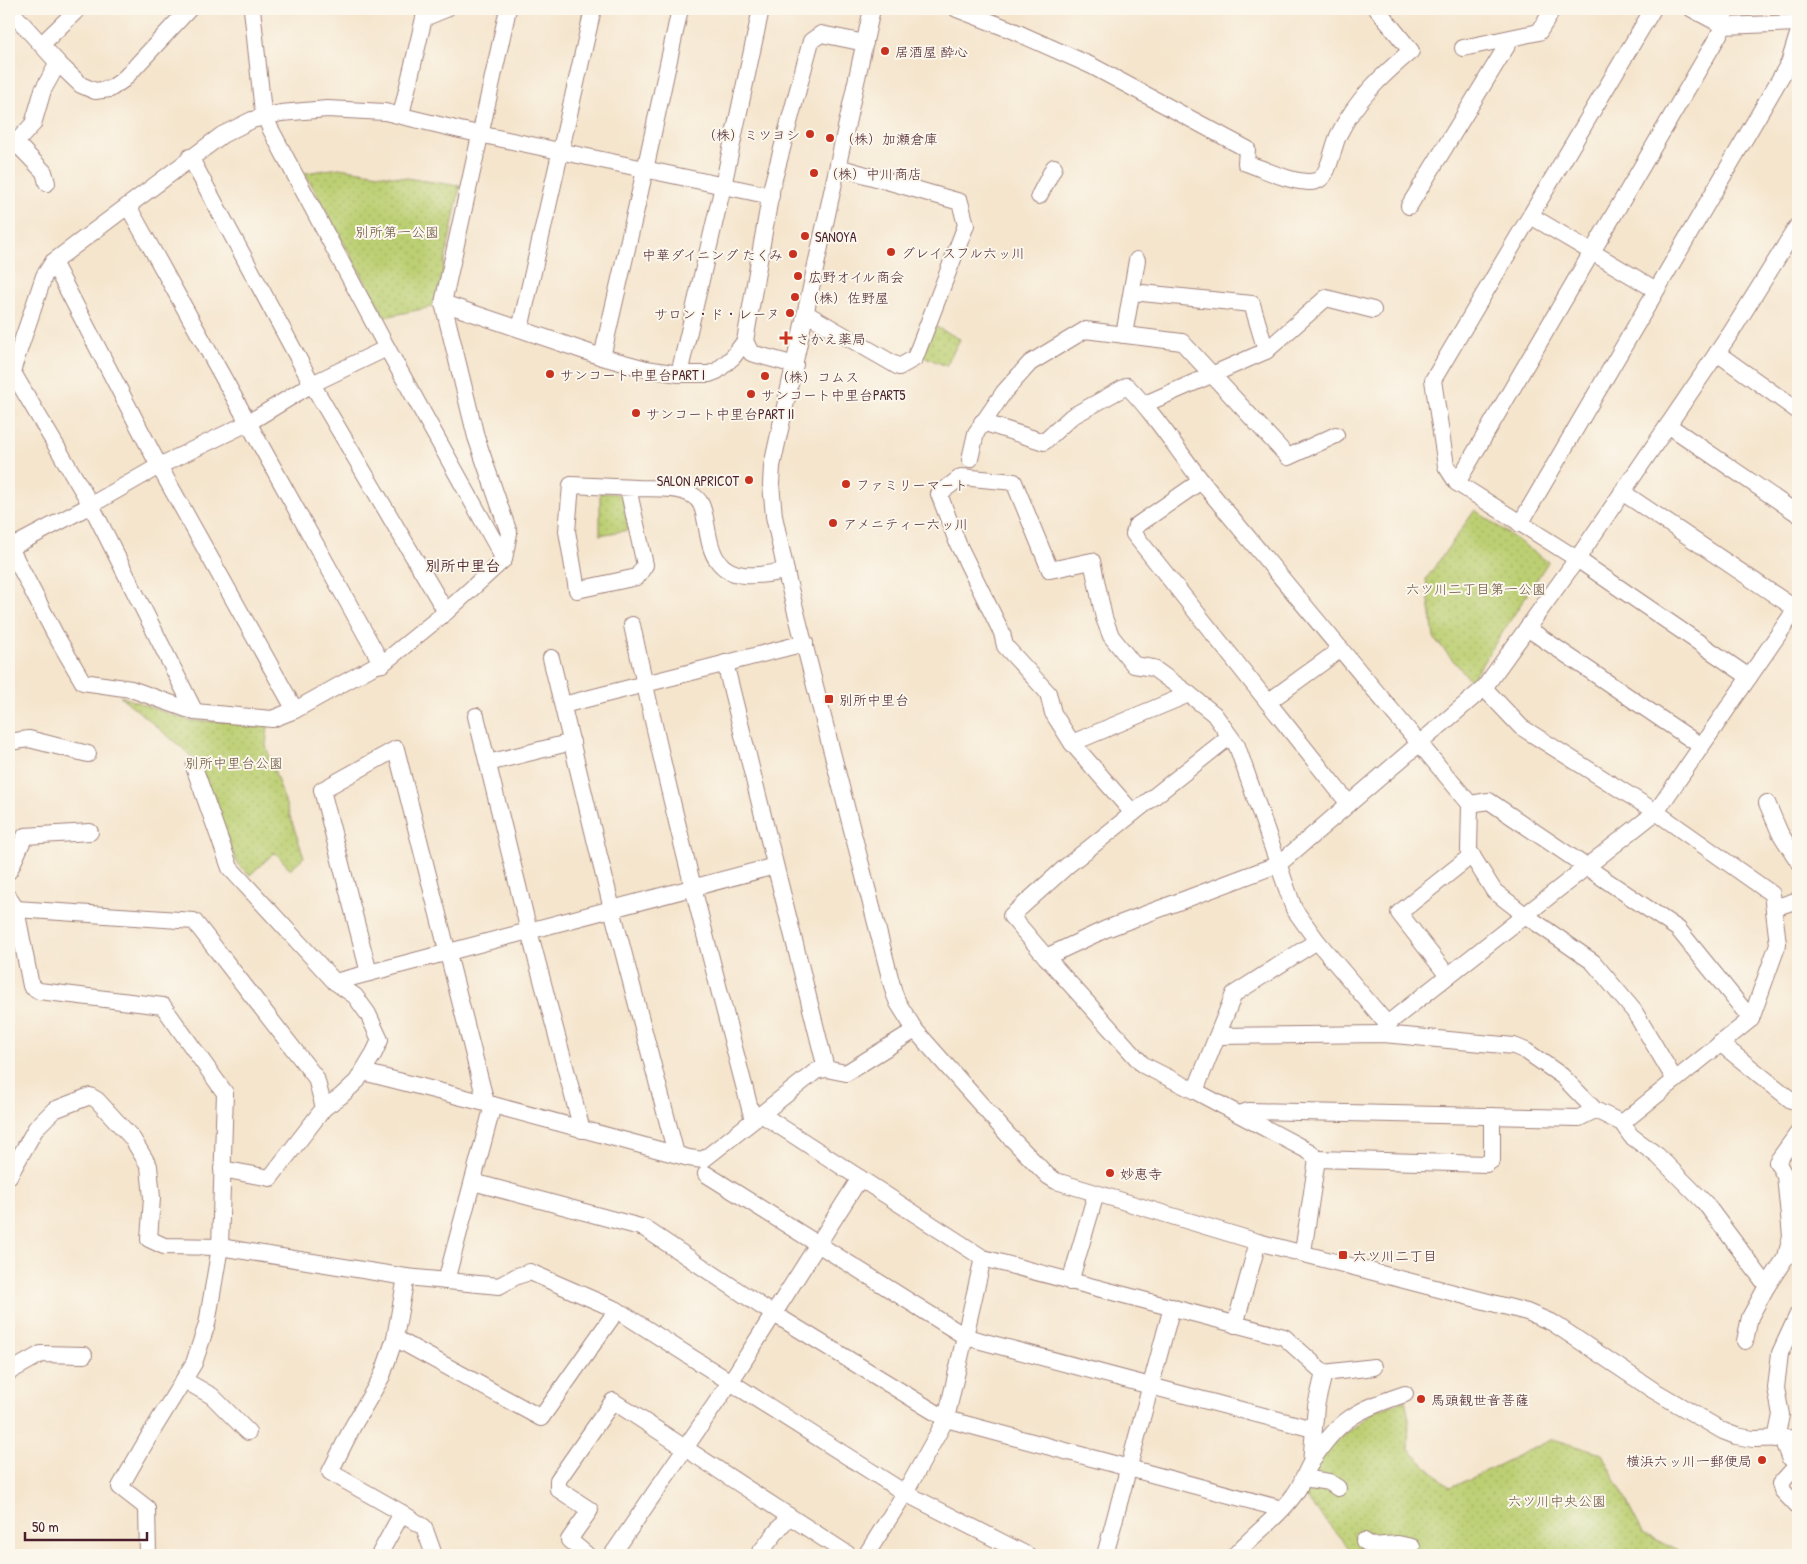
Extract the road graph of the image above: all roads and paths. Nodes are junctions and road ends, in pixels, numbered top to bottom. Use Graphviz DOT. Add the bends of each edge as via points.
graph roads {
  1 [pos="9,9"];
  2 [pos="78,9"];
  3 [pos="189,9"];
  4 [pos="252,9"];
  5 [pos="446,9"];
  6 [pos="508,9"];
  7 [pos="594,9"];
  8 [pos="680,9"];
  9 [pos="761,9"];
  10 [pos="872,9"];
  11 [pos="957,9"];
  12 [pos="1378,9"];
  13 [pos="1549,9"];
  14 [pos="1653,9"];
  15 [pos="1692,9"];
  16 [pos="1725,9"];
  17 [pos="1798,23"];
  18 [pos="1724,26"];
  19 [pos="1798,34"];
  20 [pos="1511,39"];
  21 [pos="865,43"];
  22 [pos="42,44"];
  23 [pos="1463,48"];
  24 [pos="58,63"];
  25 [pos="401,115"];
  26 [pos="265,117"];
  27 [pos="480,134"];
  28 [pos="12,147"];
  29 [pos="561,152"];
  30 [pos="190,157"];
  31 [pos="838,167"];
  32 [pos="1054,167"];
  33 [pos="646,170"];
  34 [pos="48,184"];
  35 [pos="723,186"];
  36 [pos="771,196"];
  37 [pos="1038,196"];
  38 [pos="128,206"];
  39 [pos="1409,206"];
  40 [pos="1532,216"];
  41 [pos="1798,225"];
  42 [pos="1591,251"];
  43 [pos="1137,260"];
  44 [pos="53,262"];
  45 [pos="1656,290"];
  46 [pos="1132,292"];
  47 [pos="443,303"];
  48 [pos="1373,310"];
  49 [pos="807,314"];
  50 [pos="520,329"];
  51 [pos="1124,335"];
  52 [pos="745,341"];
  53 [pos="387,348"];
  54 [pos="1266,351"];
  55 [pos="1717,353"];
  56 [pos="602,357"];
  57 [pos="795,364"];
  58 [pos="679,374"];
  59 [pos="1210,374"];
  60 [pos="10,376"];
  61 [pos="312,384"];
  62 [pos="1145,404"];
  63 [pos="1798,412"];
  64 [pos="982,422"];
  65 [pos="248,423"];
  66 [pos="1668,424"];
  67 [pos="1336,435"];
  68 [pos="970,459"];
  69 [pos="159,466"];
  70 [pos="1201,481"];
  71 [pos="1457,483"];
  72 [pos="628,488"];
  73 [pos="1622,492"];
  74 [pos="91,505"];
  75 [pos="1798,514"];
  76 [pos="1520,524"];
  77 [pos="9,547"];
  78 [pos="504,559"];
  79 [pos="1576,559"];
  80 [pos="786,571"];
  81 [pos="1797,607"];
  82 [pos="446,612"];
  83 [pos="632,625"];
  84 [pos="1527,628"];
  85 [pos="805,643"];
  86 [pos="1341,649"];
  87 [pos="551,658"];
  88 [pos="382,664"];
  89 [pos="725,664"];
  90 [pos="1749,677"];
  91 [pos="644,684"];
  92 [pos="1484,688"];
  93 [pos="1189,694"];
  94 [pos="1268,702"];
  95 [pos="563,704"];
  96 [pos="295,710"];
  97 [pos="195,712"];
  98 [pos="476,716"];
  99 [pos="1229,737"];
  100 [pos="9,742"];
  101 [pos="572,742"];
  102 [pos="1072,743"];
  103 [pos="1419,744"];
  104 [pos="1701,746"];
  105 [pos="88,754"];
  106 [pos="488,763"];
  107 [pos="194,767"];
  108 [pos="1767,803"];
  109 [pos="1349,804"];
  110 [pos="1470,804"];
  111 [pos="1656,812"];
  112 [pos="1133,813"];
  113 [pos="90,832"];
  114 [pos="1472,855"];
  115 [pos="1798,862"];
  116 [pos="1279,864"];
  117 [pos="775,866"];
  118 [pos="1585,868"];
  119 [pos="9,871"];
  120 [pos="693,888"];
  121 [pos="1798,900"];
  122 [pos="13,904"];
  123 [pos="1774,908"];
  124 [pos="612,909"];
  125 [pos="1525,915"];
  126 [pos="529,931"];
  127 [pos="1317,941"];
  128 [pos="448,952"];
  129 [pos="1046,958"];
  130 [pos="369,973"];
  131 [pos="1448,976"];
  132 [pos="335,982"];
  133 [pos="1751,1018"];
  134 [pos="1385,1029"];
  135 [pos="915,1030"];
  136 [pos="1218,1036"];
  137 [pos="1720,1044"];
  138 [pos="826,1069"];
  139 [pos="363,1072"];
  140 [pos="1675,1080"];
  141 [pos="1196,1091"];
  142 [pos="1798,1102"];
  143 [pos="490,1104"];
  144 [pos="324,1108"];
  145 [pos="1595,1110"];
  146 [pos="1240,1114"];
  147 [pos="1492,1116"];
  148 [pos="757,1117"];
  149 [pos="1622,1123"];
  150 [pos="582,1130"];
  151 [pos="1798,1133"];
  152 [pos="15,1152"];
  153 [pos="1317,1159"];
  154 [pos="691,1164"];
  155 [pos="222,1169"];
  156 [pos="9,1176"];
  157 [pos="860,1178"];
  158 [pos="474,1182"];
  159 [pos="1096,1194"];
  160 [pos="1258,1242"];
  161 [pos="817,1245"];
  162 [pos="220,1247"];
  163 [pos="1303,1252"];
  164 [pos="983,1258"];
  165 [pos="406,1277"];
  166 [pos="446,1281"];
  167 [pos="1070,1282"];
  168 [pos="1767,1286"];
  169 [pos="1172,1307"];
  170 [pos="616,1310"];
  171 [pos="773,1314"];
  172 [pos="1798,1314"];
  173 [pos="1235,1325"];
  174 [pos="966,1337"];
  175 [pos="395,1338"];
  176 [pos="1745,1341"];
  177 [pos="84,1355"];
  178 [pos="1374,1367"];
  179 [pos="9,1372"];
  180 [pos="1324,1373"];
  181 [pos="184,1380"];
  182 [pos="731,1382"];
  183 [pos="1151,1387"];
  184 [pos="1405,1394"];
  185 [pos="946,1419"];
  186 [pos="1314,1429"];
  187 [pos="248,1432"];
  188 [pos="1798,1438"];
  189 [pos="1779,1439"];
  190 [pos="685,1449"];
  191 [pos="1310,1463"];
  192 [pos="1798,1464"];
  193 [pos="1129,1468"];
  194 [pos="1303,1478"];
  195 [pos="1338,1488"];
  196 [pos="905,1493"];
  197 [pos="1798,1507"];
  198 [pos="1282,1509"];
  199 [pos="402,1513"];
  200 [pos="789,1516"];
  201 [pos="1364,1542"];
  202 [pos="1412,1547"];
  203 [pos="148,1555"];
  204 [pos="379,1555"];
  205 [pos="434,1555"];
  206 [pos="587,1555"];
  207 [pos="612,1555"];
  208 [pos="758,1555"];
  209 [pos="850,1555"];
  210 [pos="866,1555"];
  211 [pos="1027,1555"];
  212 [pos="1106,1555"];
  213 [pos="1235,1555"];
  1 -- 22 [label="street"];
  2 -- 22 [label="street"];
  3 -- 24 [label="street" via="123,80 110,89 94,91 81,85"];
  4 -- 26 [label="street"];
  5 -- 25 [label="street" via="424,18"];
  6 -- 27 [label="street"];
  7 -- 29 [label="street"];
  8 -- 33 [label="street"];
  9 -- 35 [label="street"];
  10 -- 21 [label="street"];
  11 -- 12 [label="street" via="1009,28 1092,66 1247,150 1246,162 1304,183 1318,181 1326,172 1338,136 1352,110 1365,93 1411,51"];
  13 -- 20 [label="street" via="1549,16 1539,32"];
  14 -- 40 [label="street"];
  15 -- 18 [label="street"];
  16 -- 18 [label="street"];
  17 -- 18 [label="street"];
  18 -- 42 [label="street"];
  19 -- 45 [label="street" via="1790,63"];
  20 -- 23 [label="street"];
  20 -- 39 [label="street"];
  21 -- 31 [label="street"];
  21 -- 36 [label="street" via="821,34 811,41"];
  22 -- 24 [label="street"];
  24 -- 28 [label="street" via="44,90 33,124"];
  25 -- 26 [label="street" via="327,109"];
  25 -- 27 [label="street"];
  26 -- 30 [label="street" via="222,135"];
  26 -- 53 [label="street"];
  27 -- 29 [label="street"];
  27 -- 47 [label="street"];
  28 -- 34 [label="street" via="44,172"];
  29 -- 33 [label="street"];
  29 -- 50 [label="street"];
  30 -- 38 [label="street"];
  30 -- 61 [label="street"];
  31 -- 49 [label="street"];
  31 -- 49 [label="street" via="960,202 966,225 915,358 899,367"];
  32 -- 37 [label="street"];
  33 -- 35 [label="street"];
  33 -- 56 [label="street"];
  35 -- 36 [label="street"];
  35 -- 58 [label="street"];
  36 -- 52 [label="street"];
  38 -- 44 [label="street"];
  38 -- 65 [label="street"];
  40 -- 42 [label="street"];
  40 -- 71 [label="street" via="1433,380 1446,466"];
  41 -- 55 [label="street"];
  42 -- 45 [label="street"];
  42 -- 71 [label="street"];
  43 -- 46 [label="street"];
  44 -- 60 [label="street" via="44,276"];
  44 -- 69 [label="street"];
  45 -- 76 [label="street"];
  46 -- 51 [label="street"];
  46 -- 54 [label="street" via="1252,304"];
  47 -- 50 [label="street"];
  47 -- 78 [label="street" via="476,437 509,533"];
  48 -- 54 [label="street" via="1326,298"];
  49 -- 57 [label="street"];
  50 -- 56 [label="street"];
  51 -- 59 [label="street" via="1182,342"];
  51 -- 64 [label="street" via="1085,330 1030,363"];
  52 -- 57 [label="street" via="751,354"];
  52 -- 58 [label="street" via="717,371"];
  53 -- 61 [label="street"];
  53 -- 78 [label="street"];
  54 -- 59 [label="street"];
  55 -- 63 [label="street"];
  55 -- 66 [label="street"];
  56 -- 58 [label="street"];
  57 -- 80 [label="street" via="776,443 771,484"];
  59 -- 62 [label="street"];
  59 -- 67 [label="street" via="1288,457"];
  60 -- 74 [label="street"];
  61 -- 65 [label="street"];
  61 -- 82 [label="street"];
  62 -- 64 [label="street" via="1127,386 1071,417 1044,442"];
  62 -- 70 [label="street"];
  64 -- 68 [label="street"];
  65 -- 69 [label="street"];
  65 -- 88 [label="street"];
  66 -- 73 [label="street"];
  66 -- 75 [label="street"];
  69 -- 74 [label="street"];
  69 -- 96 [label="street"];
  70 -- 86 [label="street"];
  70 -- 94 [label="street" via="1136,526 1134,534"];
  71 -- 76 [label="street"];
  72 -- 72 [label="street" via="571,484 568,531 577,590 637,577 645,565"];
  72 -- 80 [label="street" via="682,491 694,496 702,505 712,550 726,570 753,576"];
  73 -- 79 [label="street"];
  73 -- 81 [label="street"];
  74 -- 77 [label="street"];
  74 -- 97 [label="street"];
  76 -- 79 [label="street"];
  77 -- 97 [label="street" via="83,682 131,689"];
  78 -- 82 [label="street"];
  79 -- 84 [label="street"];
  79 -- 90 [label="street"];
  80 -- 85 [label="street"];
  81 -- 90 [label="street"];
  82 -- 88 [label="street"];
  83 -- 91 [label="street"];
  84 -- 92 [label="street"];
  84 -- 104 [label="street"];
  85 -- 89 [label="street"];
  85 -- 135 [label="street" via="894,993"];
  86 -- 94 [label="street"];
  86 -- 103 [label="street"];
  87 -- 95 [label="street"];
  88 -- 96 [label="street"];
  89 -- 91 [label="street"];
  89 -- 117 [label="street"];
  90 -- 104 [label="street"];
  91 -- 95 [label="street"];
  91 -- 120 [label="street"];
  92 -- 103 [label="street"];
  92 -- 111 [label="street" via="1521,727"];
  93 -- 99 [label="street" via="1214,714"];
  93 -- 102 [label="street"];
  93 -- 102 [label="street" via="1153,668 1134,665 1111,636 1092,561 1050,570 1014,482 961,477 939,494 958,544 1002,633 1005,646 1048,693 1053,713"];
  94 -- 109 [label="street"];
  95 -- 101 [label="street"];
  96 -- 97 [label="street" via="272,719"];
  98 -- 106 [label="street"];
  99 -- 112 [label="street"];
  99 -- 116 [label="street" via="1237,746"];
  100 -- 105 [label="street" via="29,740"];
  101 -- 106 [label="street"];
  101 -- 124 [label="street"];
  102 -- 112 [label="street"];
  103 -- 109 [label="street"];
  103 -- 110 [label="street"];
  104 -- 111 [label="street"];
  106 -- 126 [label="street"];
  107 -- 132 [label="street" via="230,868"];
  108 -- 115 [label="street"];
  109 -- 116 [label="street"];
  110 -- 114 [label="street" via="1469,851"];
  110 -- 118 [label="street" via="1489,801"];
  111 -- 118 [label="street"];
  111 -- 123 [label="street" via="1772,894"];
  112 -- 129 [label="street" via="1011,916"];
  113 -- 119 [label="street" via="25,836"];
  114 -- 125 [label="street" via="1494,891"];
  114 -- 131 [label="street" via="1399,913"];
  116 -- 127 [label="street" via="1294,909"];
  116 -- 129 [label="street" via="1106,929"];
  117 -- 120 [label="street"];
  117 -- 138 [label="street"];
  118 -- 125 [label="street"];
  118 -- 133 [label="street" via="1678,929"];
  120 -- 124 [label="street"];
  120 -- 148 [label="street"];
  121 -- 123 [label="street"];
  122 -- 144 [label="street" via="194,922 316,1078"];
  122 -- 155 [label="street" via="31,986 39,992 169,1001 225,1093"];
  123 -- 133 [label="street" via="1778,944"];
  124 -- 126 [label="street"];
  124 -- 154 [label="street"];
  125 -- 131 [label="street"];
  125 -- 140 [label="street" via="1593,962 1634,1011"];
  126 -- 128 [label="street"];
  126 -- 150 [label="street"];
  127 -- 134 [label="street"];
  127 -- 136 [label="street" via="1234,994"];
  128 -- 130 [label="street"];
  128 -- 130 [label="street" via="396,749 322,790"];
  128 -- 143 [label="street"];
  129 -- 141 [label="street" via="1143,1065"];
  130 -- 132 [label="street"];
  131 -- 134 [label="street"];
  132 -- 139 [label="street" via="355,996 380,1040"];
  133 -- 137 [label="street"];
  134 -- 136 [label="street"];
  134 -- 145 [label="street" via="1514,1046 1562,1076"];
  135 -- 138 [label="street" via="846,1072"];
  135 -- 159 [label="street" via="1048,1176"];
  136 -- 141 [label="street"];
  137 -- 140 [label="street"];
  137 -- 142 [label="street"];
  138 -- 148 [label="street" via="816,1071"];
  139 -- 143 [label="street"];
  139 -- 144 [label="street" via="352,1086"];
  140 -- 149 [label="street"];
  141 -- 146 [label="street"];
  143 -- 150 [label="street"];
  143 -- 158 [label="street"];
  144 -- 155 [label="street" via="270,1178"];
  145 -- 147 [label="street" via="1579,1118"];
  145 -- 149 [label="street"];
  146 -- 147 [label="street" via="1248,1110"];
  146 -- 153 [label="street" via="1310,1152"];
  147 -- 153 [label="street" via="1492,1160 1486,1164"];
  148 -- 154 [label="street" via="703,1160"];
  148 -- 157 [label="street"];
  149 -- 168 [label="street" via="1632,1136 1658,1156 1706,1203"];
  150 -- 154 [label="street"];
  151 -- 168 [label="street" via="1777,1162 1785,1176 1791,1236 1786,1257"];
  152 -- 156 [label="street"];
  152 -- 162 [label="street" via="54,1110 90,1096 132,1138 149,1166 152,1198 149,1239 164,1246"];
  153 -- 163 [label="street"];
  154 -- 161 [label="street"];
  155 -- 162 [label="street"];
  157 -- 161 [label="street"];
  157 -- 164 [label="street"];
  158 -- 166 [label="street"];
  158 -- 171 [label="street" via="644,1228"];
  159 -- 160 [label="street"];
  159 -- 167 [label="street"];
  160 -- 163 [label="street"];
  160 -- 173 [label="street"];
  161 -- 171 [label="street"];
  161 -- 174 [label="street"];
  162 -- 165 [label="street"];
  162 -- 181 [label="street" via="203,1340"];
  163 -- 189 [label="street" via="1527,1312 1553,1323 1653,1390 1723,1430 1752,1439"];
  164 -- 167 [label="street"];
  164 -- 174 [label="street"];
  165 -- 166 [label="street"];
  165 -- 175 [label="street"];
  166 -- 170 [label="street" via="499,1286 530,1272"];
  167 -- 169 [label="street"];
  168 -- 176 [label="street" via="1750,1317"];
  169 -- 173 [label="street"];
  169 -- 183 [label="street"];
  170 -- 175 [label="street" via="541,1418"];
  170 -- 182 [label="street"];
  171 -- 182 [label="street"];
  171 -- 185 [label="street"];
  172 -- 189 [label="street" via="1780,1353 1776,1388 1781,1415"];
  173 -- 180 [label="street" via="1284,1338"];
  174 -- 183 [label="street"];
  174 -- 185 [label="street"];
  175 -- 199 [label="street" via="382,1376 330,1472"];
  177 -- 179 [label="street" via="41,1354"];
  178 -- 180 [label="street"];
  180 -- 186 [label="street"];
  181 -- 187 [label="street" via="212,1396"];
  181 -- 203 [label="street" via="120,1487 147,1508"];
  182 -- 190 [label="street"];
  182 -- 196 [label="street"];
  183 -- 186 [label="street"];
  183 -- 193 [label="street"];
  184 -- 191 [label="street" via="1377,1403 1341,1423"];
  185 -- 193 [label="street"];
  185 -- 196 [label="street"];
  186 -- 191 [label="street"];
  188 -- 189 [label="street"];
  189 -- 192 [label="street" via="1789,1457"];
  190 -- 200 [label="street"];
  190 -- 206 [label="street" via="613,1401 558,1480 558,1489 590,1510 569,1540"];
  190 -- 207 [label="street"];
  191 -- 194 [label="street"];
  192 -- 197 [label="street" via="1780,1484"];
  193 -- 198 [label="street"];
  193 -- 212 [label="street"];
  194 -- 195 [label="street" via="1329,1482"];
  194 -- 198 [label="street" via="1295,1495"];
  196 -- 210 [label="street"];
  196 -- 211 [label="street"];
  198 -- 213 [label="street"];
  199 -- 204 [label="street"];
  199 -- 205 [label="street" via="424,1527"];
  200 -- 208 [label="street"];
  200 -- 209 [label="street"];
  201 -- 202 [label="street" via="1372,1546 1398,1544"];
}
